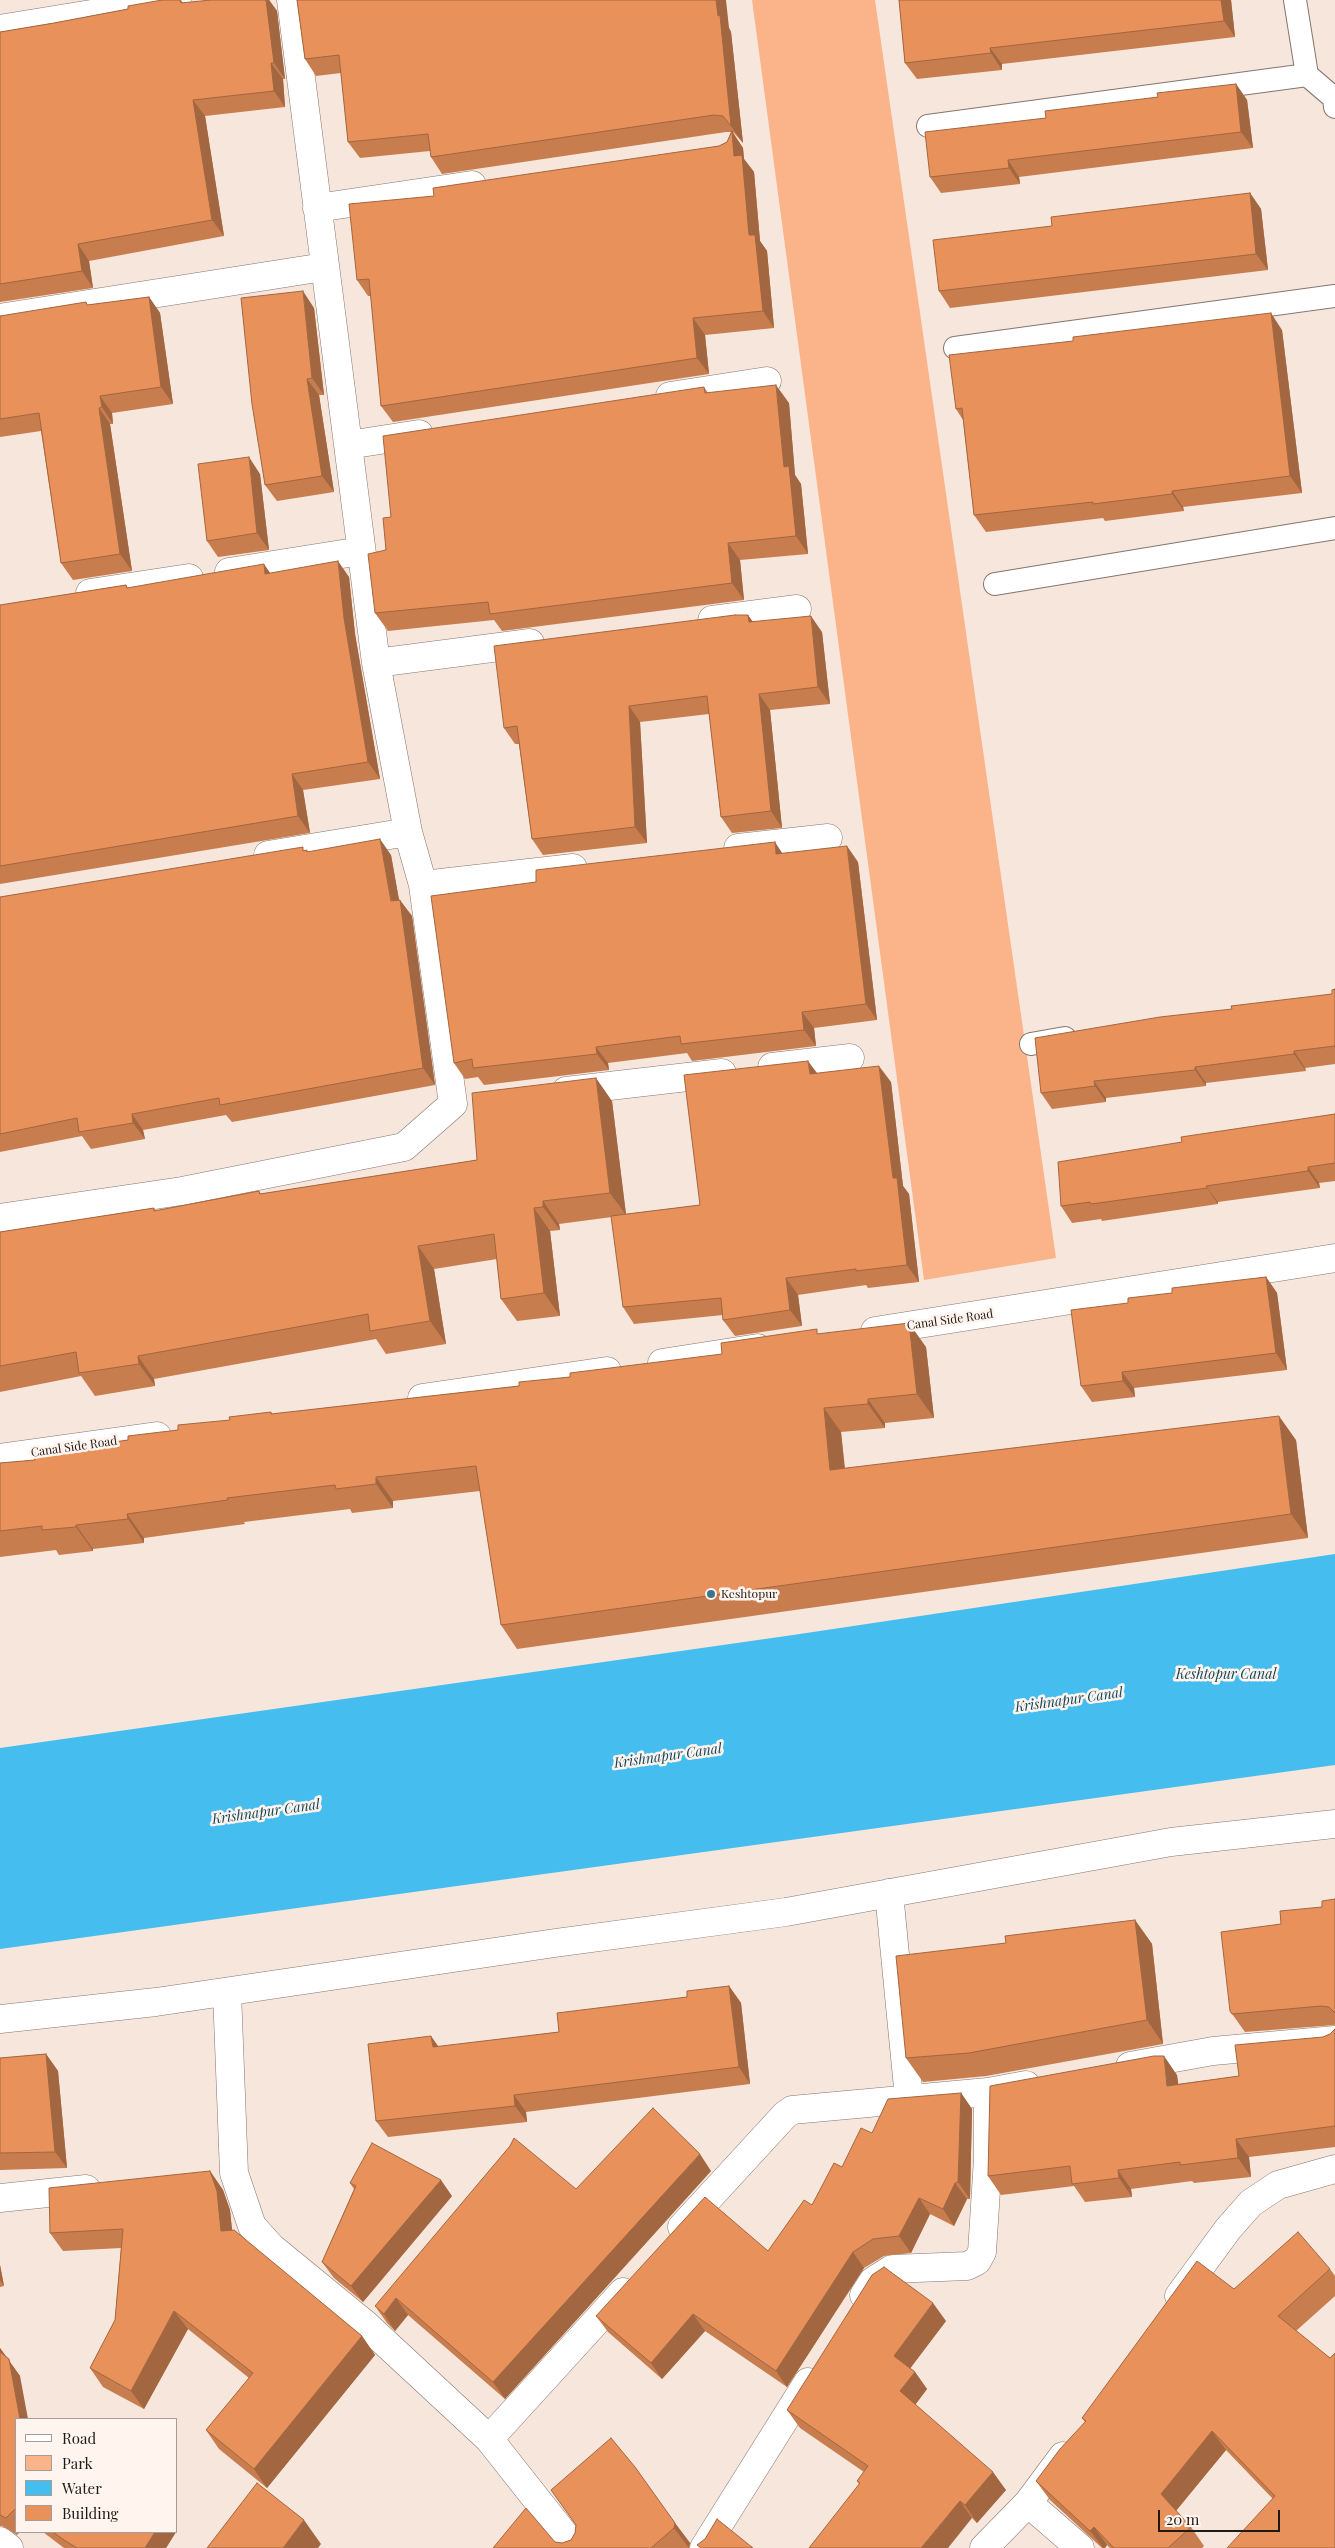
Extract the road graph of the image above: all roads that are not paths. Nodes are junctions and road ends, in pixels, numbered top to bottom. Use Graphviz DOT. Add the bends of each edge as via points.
graph roads {
  1 [pos="177,0"];
  2 [pos="291,0"];
  3 [pos="1295,0"];
  4 [pos="0,29"];
  5 [pos="1307,75"];
  6 [pos="1335,101"];
  7 [pos="928,126"];
  8 [pos="493,182"];
  9 [pos="317,208"];
  10 [pos="324,267"];
  11 [pos="1335,296"];
  12 [pos="0,318"];
  13 [pos="955,348"];
  14 [pos="767,381"];
  15 [pos="650,399"];
  16 [pos="445,430"];
  17 [pos="348,445"];
  18 [pos="1335,528"];
  19 [pos="361,551"];
  20 [pos="995,584"];
  21 [pos="68,596"];
  22 [pos="797,609"];
  23 [pos="690,623"];
  24 [pos="552,640"];
  25 [pos="376,663"];
  26 [pos="408,832"];
  27 [pos="828,838"];
  28 [pos="709,852"];
  29 [pos="243,860"];
  30 [pos="601,864"];
  31 [pos="423,885"];
  32 [pos="1090,1034"];
  33 [pos="1031,1044"];
  34 [pos="850,1058"];
  35 [pos="542,1094"];
  36 [pos="482,1100"];
  37 [pos="453,1104"];
  38 [pos="0,1218"];
  39 [pos="1335,1258"];
  40 [pos="849,1335"];
  41 [pos="780,1345"];
  42 [pos="400,1402"];
  43 [pos="185,1432"];
  44 [pos="0,1458"];
  45 [pos="1335,1824"];
  46 [pos="889,1893"];
  47 [pos="227,1992"];
  48 [pos="0,2019"];
  49 [pos="1335,2040"];
  50 [pos="1106,2071"];
  51 [pos="1047,2081"];
  52 [pos="988,2092"];
  53 [pos="909,2098"];
  54 [pos="1335,2169"];
  55 [pos="234,2172"];
  56 [pos="205,2176"];
  57 [pos="107,2186"];
  58 [pos="0,2198"];
  59 [pos="664,2248"];
  60 [pos="637,2277"];
  61 [pos="383,2302"];
  62 [pos="852,2312"];
  63 [pos="1163,2318"];
  64 [pos="364,2324"];
  65 [pos="822,2360"];
  66 [pos="489,2439"];
  67 [pos="1075,2439"];
  68 [pos="1028,2503"];
  69 [pos="0,2541"];
  70 [pos="9,2548"];
  71 [pos="576,2548"];
  72 [pos="704,2548"];
  73 [pos="984,2548"];
  74 [pos="1080,2548"];
  1 -- 4 [label="street"];
  2 -- 9 [label="street"];
  3 -- 5 [label="lane"];
  5 -- 6 [label="lane"];
  5 -- 7 [label="lane"];
  8 -- 9 [label="street"];
  9 -- 10 [label="street"];
  10 -- 12 [label="street"];
  10 -- 17 [label="street"];
  11 -- 13 [label="lane"];
  14 -- 15 [label="street"];
  16 -- 17 [label="street"];
  17 -- 19 [label="street"];
  18 -- 20 [label="lane"];
  19 -- 21 [label="street"];
  19 -- 25 [label="street"];
  22 -- 23 [label="street"];
  24 -- 25 [label="street"];
  25 -- 26 [label="street"];
  26 -- 29 [label="street"];
  26 -- 31 [label="street"];
  27 -- 28 [label="street"];
  30 -- 31 [label="street"];
  31 -- 37 [label="street"];
  32 -- 33 [label="lane"];
  34 -- 35 [label="street"];
  36 -- 37 [label="street"];
  37 -- 38 [label="street" via="404,1147 182,1191"];
  39 -- 40 [label="street, Canal Side Road"];
  41 -- 42 [label="street"];
  43 -- 44 [label="street, Canal Side Road"];
  45 -- 46 [label="street" via="1171,1842"];
  46 -- 47 [label="street" via="786,1912 554,1942"];
  46 -- 53 [label="street"];
  47 -- 48 [label="street"];
  47 -- 55 [label="street"];
  49 -- 50 [label="street" via="1213,2051"];
  51 -- 52 [label="street"];
  52 -- 53 [label="street"];
  52 -- 62 [label="street" via="988,2159 982,2252 977,2261 967,2266 892,2269 872,2280"];
  53 -- 59 [label="street" via="792,2110"];
  54 -- 63 [label="street" via="1278,2185 1251,2203"];
  55 -- 56 [label="street"];
  55 -- 64 [label="street" via="252,2226 271,2247"];
  57 -- 58 [label="street"];
  60 -- 66 [label="street"];
  61 -- 64 [label="street"];
  64 -- 66 [label="street"];
  65 -- 72 [label="street"];
  66 -- 71 [label="street"];
  67 -- 68 [label="street"];
  68 -- 73 [label="street"];
  68 -- 74 [label="street"];
  69 -- 70 [label="street"];
}
